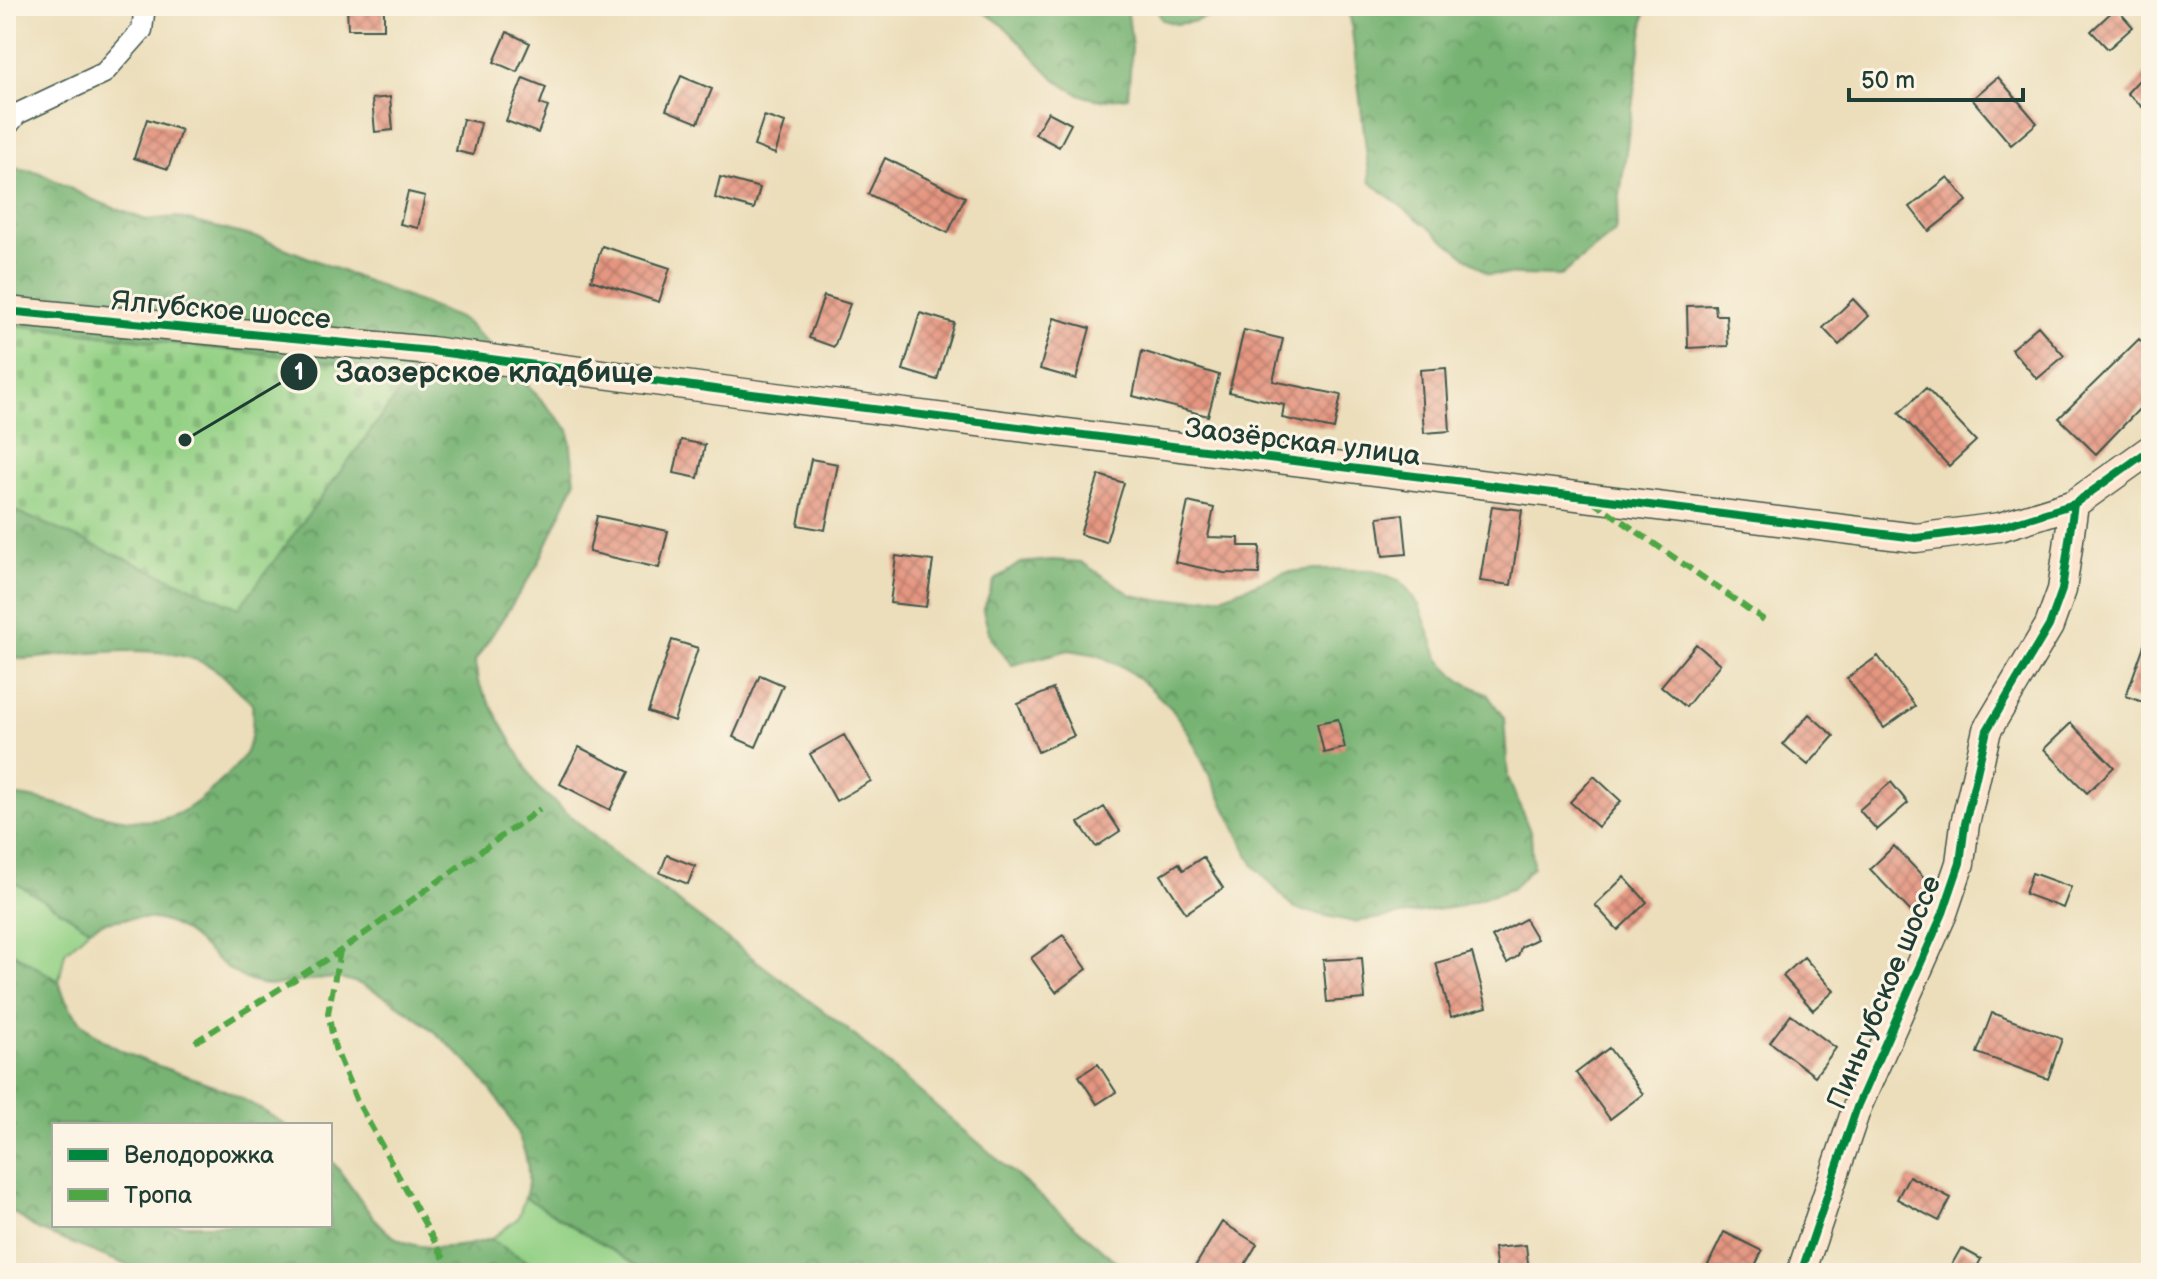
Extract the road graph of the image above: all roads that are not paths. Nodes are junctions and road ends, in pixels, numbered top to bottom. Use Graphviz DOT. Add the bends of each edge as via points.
graph roads {
  1 [pos="145,6"];
  2 [pos="6,128"];
  3 [pos="6,311"];
  4 [pos="431,351"];
  5 [pos="2151,449"];
  6 [pos="2074,504"];
  7 [pos="1801,1273"];
  1 -- 2 [label="street" via="142,30 104,73 17,114"];
  3 -- 4 [label="street, Ялгубское шоссе"];
  4 -- 6 [label="street, Заозёрская улица" via="1916,538 2000,527"];
  5 -- 6 [label="street, Заозёрская улица"];
  6 -- 7 [label="street, Пиньгубское шоссе" via="2062,590 2049,626 1987,730 1948,900 1857,1107"];
}
